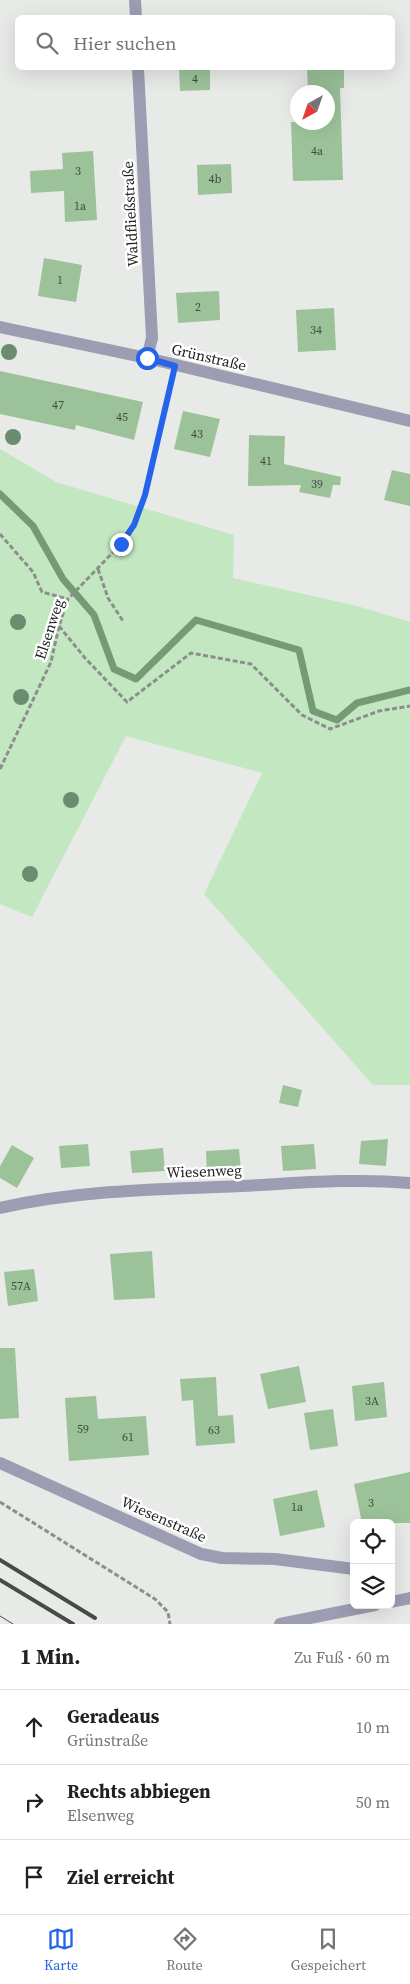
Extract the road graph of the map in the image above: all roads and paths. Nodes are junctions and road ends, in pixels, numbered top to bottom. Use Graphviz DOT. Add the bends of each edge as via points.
graph roads {
  1 [pos="135,0"];
  2 [pos="136,15"];
  3 [pos="138,70"];
  4 [pos="0,327"];
  5 [pos="147,358"];
  6 [pos="175,366"];
  7 [pos="410,421"];
  8 [pos="0,534"];
  9 [pos="98,568"];
  10 [pos="68,599"];
  11 [pos="123,621"];
  12 [pos="59,626"];
  13 [pos="410,706"];
  14 [pos="0,769"];
  15 [pos="410,1183"];
  16 [pos="0,1208"];
  17 [pos="0,1463"];
  18 [pos="0,1502"];
  19 [pos="350,1568"];
  20 [pos="410,1598"];
  21 [pos="395,1601"];
  22 [pos="355,1609"];
  23 [pos="170,1624"];
  24 [pos="280,1624"];
  1 -- 2 [label="street"];
  3 -- 5 [label="street, Waldfließstraße" via="152,338"];
  4 -- 5 [label="street, Grünstraße"];
  5 -- 6 [label="street, Grünstraße"];
  6 -- 7 [label="street, Grünstraße"];
  6 -- 9 [label="path, Elsenweg" via="140,510 121,544"];
  8 -- 10 [label="path" via="33,572 42,592"];
  9 -- 10 [label="path, Elsenweg"];
  9 -- 11 [label="path" via="108,598"];
  10 -- 12 [label="path, Elsenweg"];
  12 -- 13 [label="path" via="127,702 191,653 251,664 302,716 330,730 379,711"];
  12 -- 14 [label="path, Elsenweg" via="52,662"];
  15 -- 16 [label="street, Wiesenweg" via="346,1181 95,1192"];
  17 -- 19 [label="street, Wiesenstraße" via="201,1554 222,1558 275,1558"];
  18 -- 23 [label="path" via="155,1599 168,1612"];
  20 -- 21 [label="street"];
  22 -- 24 [label="street"];
}
